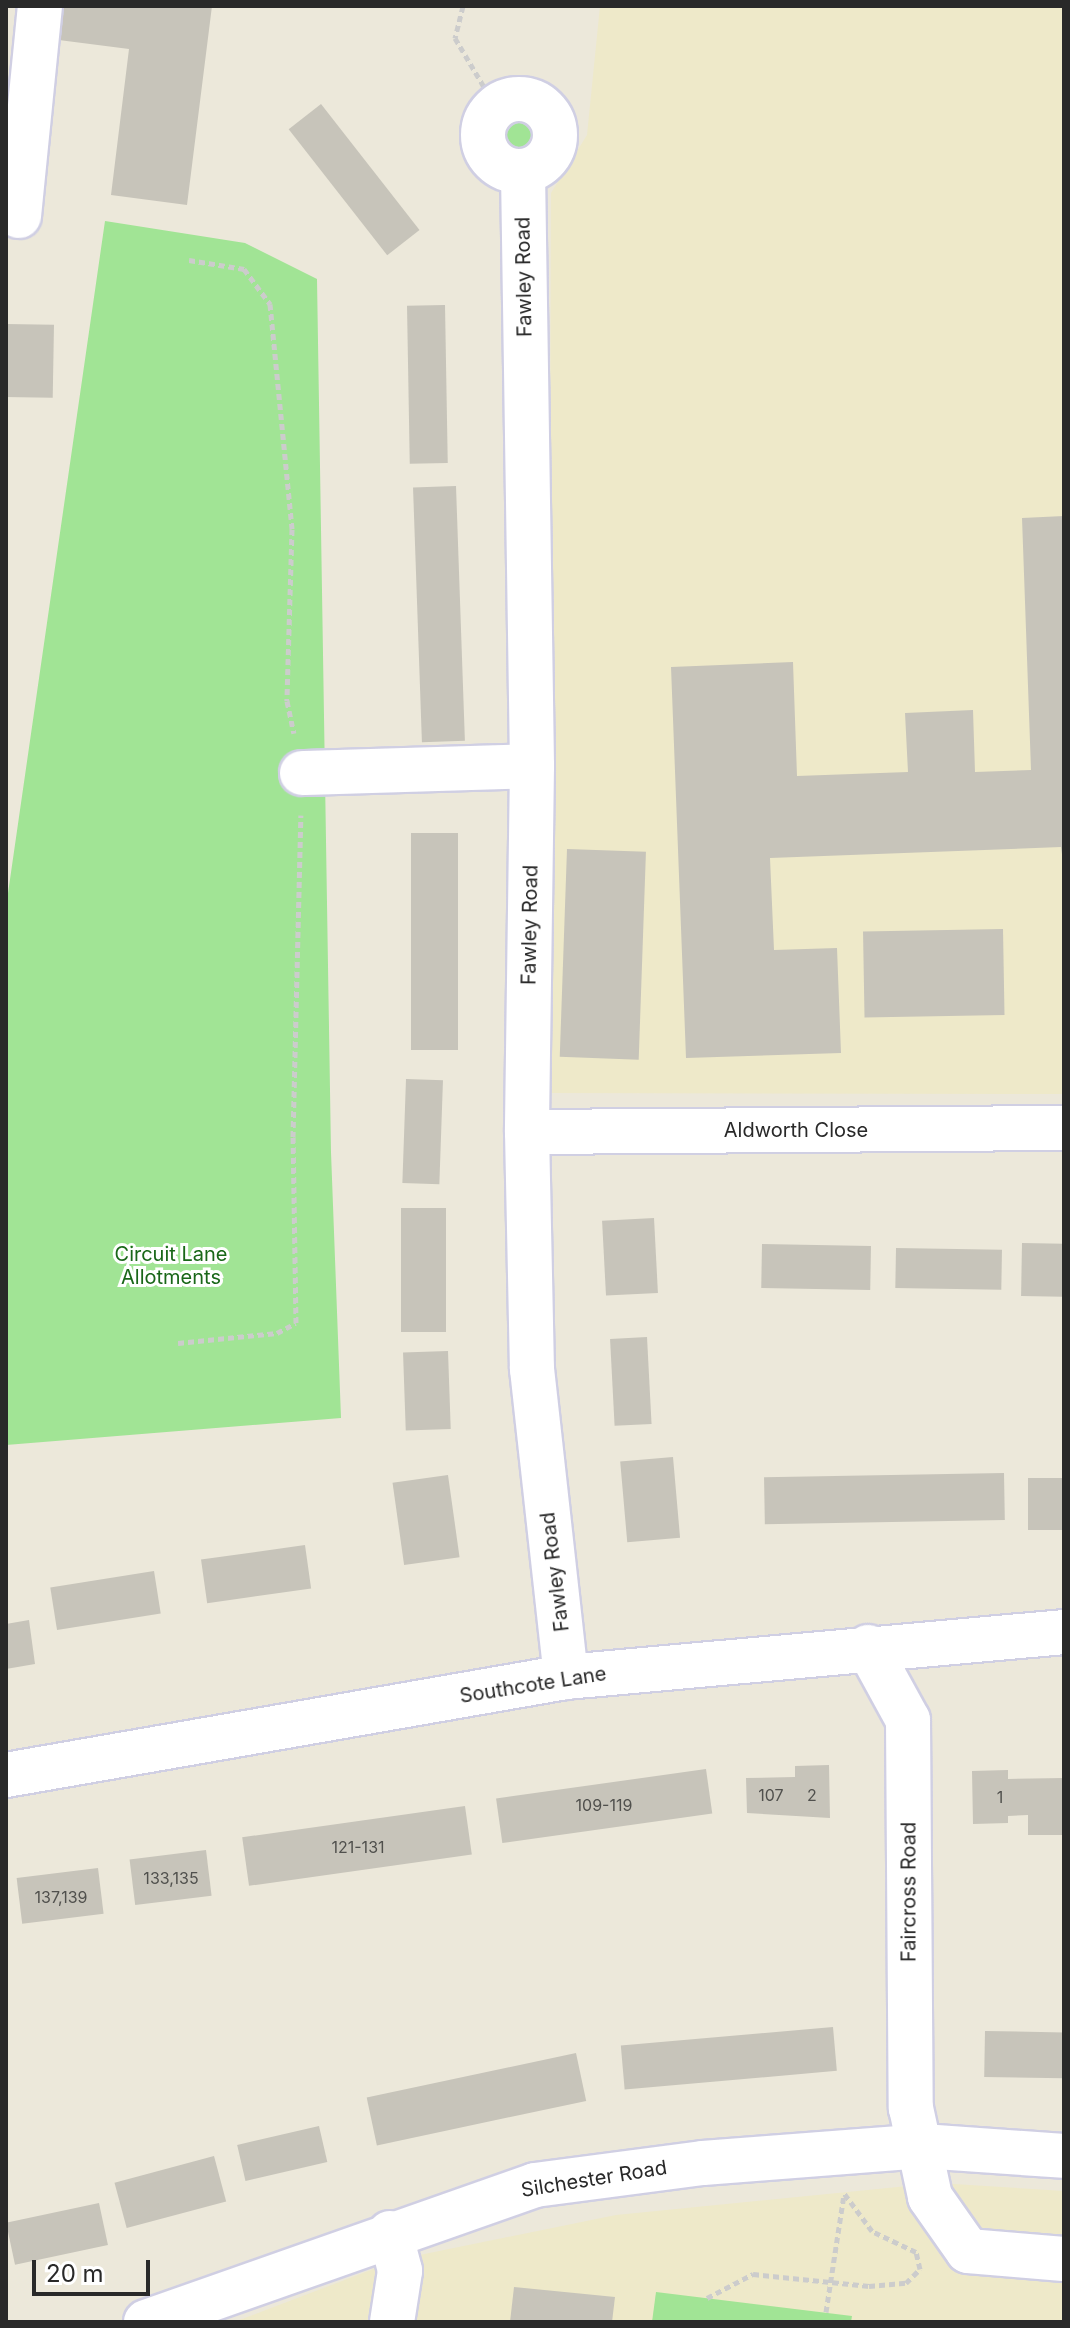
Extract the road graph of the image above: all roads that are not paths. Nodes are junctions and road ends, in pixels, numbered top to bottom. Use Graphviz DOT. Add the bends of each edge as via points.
graph roads {
  1 [pos="40,6"];
  2 [pos="496,107"];
  3 [pos="19,216"];
  4 [pos="532,766"];
  5 [pos="302,773"];
  6 [pos="1064,1128"];
  7 [pos="527,1132"];
  8 [pos="1064,1632"];
  9 [pos="868,1647"];
  10 [pos="566,1677"];
  11 [pos="6,1775"];
  12 [pos="922,2146"];
  13 [pos="1064,2156"];
  14 [pos="390,2233"];
  15 [pos="1064,2259"];
  16 [pos="146,2322"];
  17 [pos="392,2322"];
  1 -- 3 [label="street"];
  2 -- 4 [label="street, Fawley Road" via="530,100 549,114 556,137 548,159 523,172"];
  4 -- 5 [label="street"];
  4 -- 7 [label="street, Fawley Road"];
  6 -- 7 [label="street, Aldworth Close"];
  7 -- 10 [label="street, Fawley Road" via="532,1369"];
  8 -- 9 [label="street, Southcote Lane"];
  9 -- 10 [label="street, Southcote Lane"];
  9 -- 12 [label="street, Faircross Road" via="908,1720 911,2108"];
  10 -- 11 [label="street, Southcote Lane"];
  12 -- 13 [label="street, Silchester Road"];
  12 -- 14 [label="street, Silchester Road" via="843,2172 703,2163 535,2185"];
  12 -- 15 [label="street, Faircross Road" via="930,2197 968,2251"];
  14 -- 16 [label="street, Silchester Road"];
  14 -- 17 [label="street" via="400,2271"];
}
